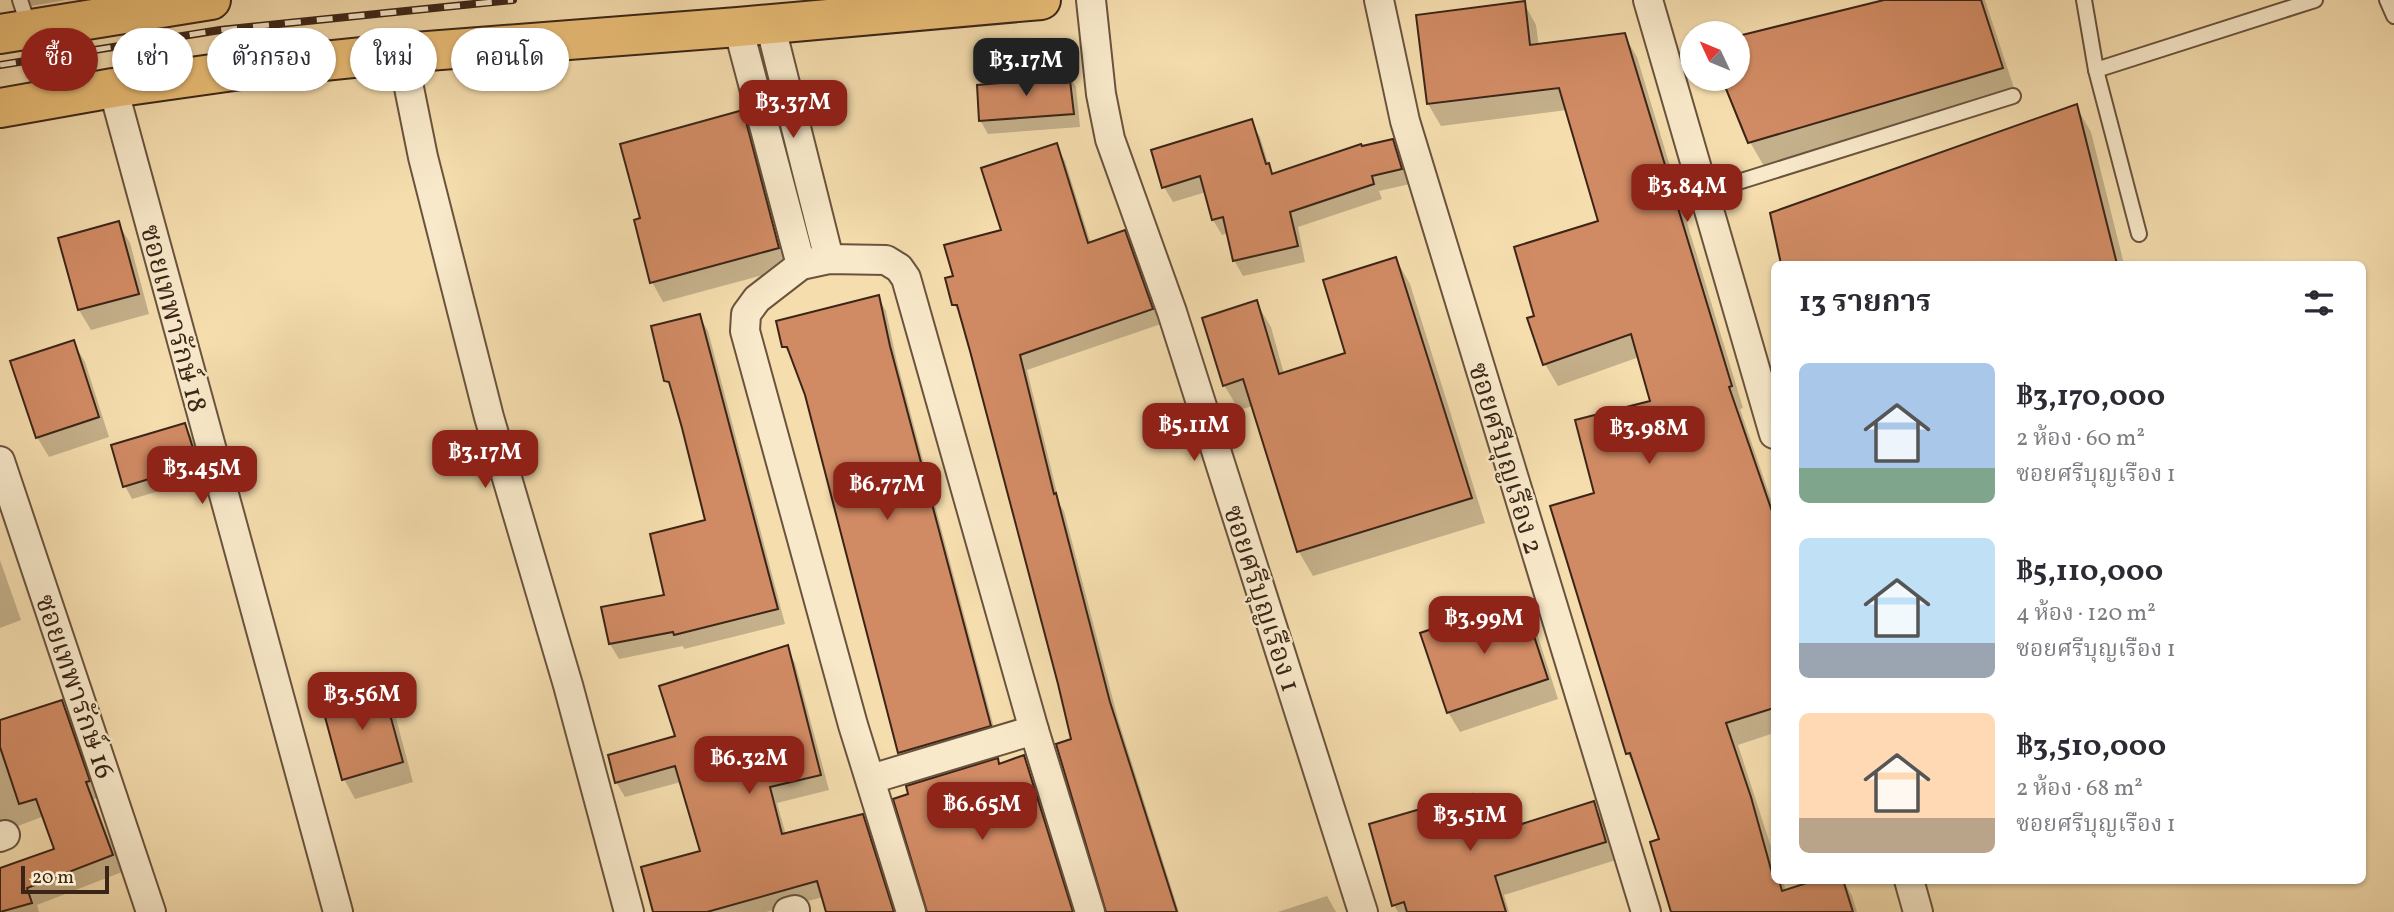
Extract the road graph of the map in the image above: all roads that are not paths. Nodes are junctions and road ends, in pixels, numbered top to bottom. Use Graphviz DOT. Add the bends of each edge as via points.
graph roads {
  1 [pos="211,0"];
  2 [pos="1041,0"];
  3 [pos="1091,0"];
  4 [pos="1379,0"];
  5 [pos="1648,0"];
  6 [pos="2084,0"];
  7 [pos="2315,0"];
  8 [pos="2388,0"];
  9 [pos="2394,16"];
  10 [pos="17,21"];
  11 [pos="754,26"];
  12 [pos="437,50"];
  13 [pos="350,58"];
  14 [pos="2096,70"];
  15 [pos="193,77"];
  16 [pos="112,88"];
  17 [pos="114,91"];
  18 [pos="410,91"];
  19 [pos="2013,96"];
  20 [pos="0,108"];
  21 [pos="1703,193"];
  22 [pos="2139,234"];
  23 [pos="815,262"];
  24 [pos="1771,421"];
  25 [pos="0,461"];
  26 [pos="1034,730"];
  27 [pos="871,779"];
  28 [pos="1910,884"];
  29 [pos="151,912"];
  30 [pos="338,912"];
  31 [pos="629,912"];
  32 [pos="911,912"];
  33 [pos="1090,912"];
  34 [pos="1363,912"];
  35 [pos="1646,912"];
  36 [pos="1918,912"];
  1 -- 10 [label="main road"];
  2 -- 11 [label="main road"];
  3 -- 34 [label="street, ซอยศรีบุญเรือง 1" via="1110,139 1172,312"];
  4 -- 35 [label="street, ซอยศรีบุญเรือง 2" via="1405,121"];
  5 -- 21 [label="street"];
  6 -- 14 [label="lane"];
  7 -- 14 [label="lane"];
  8 -- 9 [label="lane"];
  11 -- 12 [label="main road"];
  11 -- 23 [label="street"];
  13 -- 15 [label="main road"];
  14 -- 22 [label="lane"];
  16 -- 20 [label="main road"];
  17 -- 30 [label="street, ซอยเทพารักษ์ 18"];
  18 -- 31 [label="street" via="489,417"];
  19 -- 21 [label="lane"];
  21 -- 24 [label="street"];
  23 -- 26 [label="street" via="886,260 906,278"];
  23 -- 27 [label="street" via="757,299 746,314 745,331"];
  25 -- 29 [label="street, ซอยเทพารักษ์ 16"];
  26 -- 27 [label="street"];
  26 -- 33 [label="street"];
  27 -- 32 [label="street"];
  28 -- 36 [label="street"];
}
